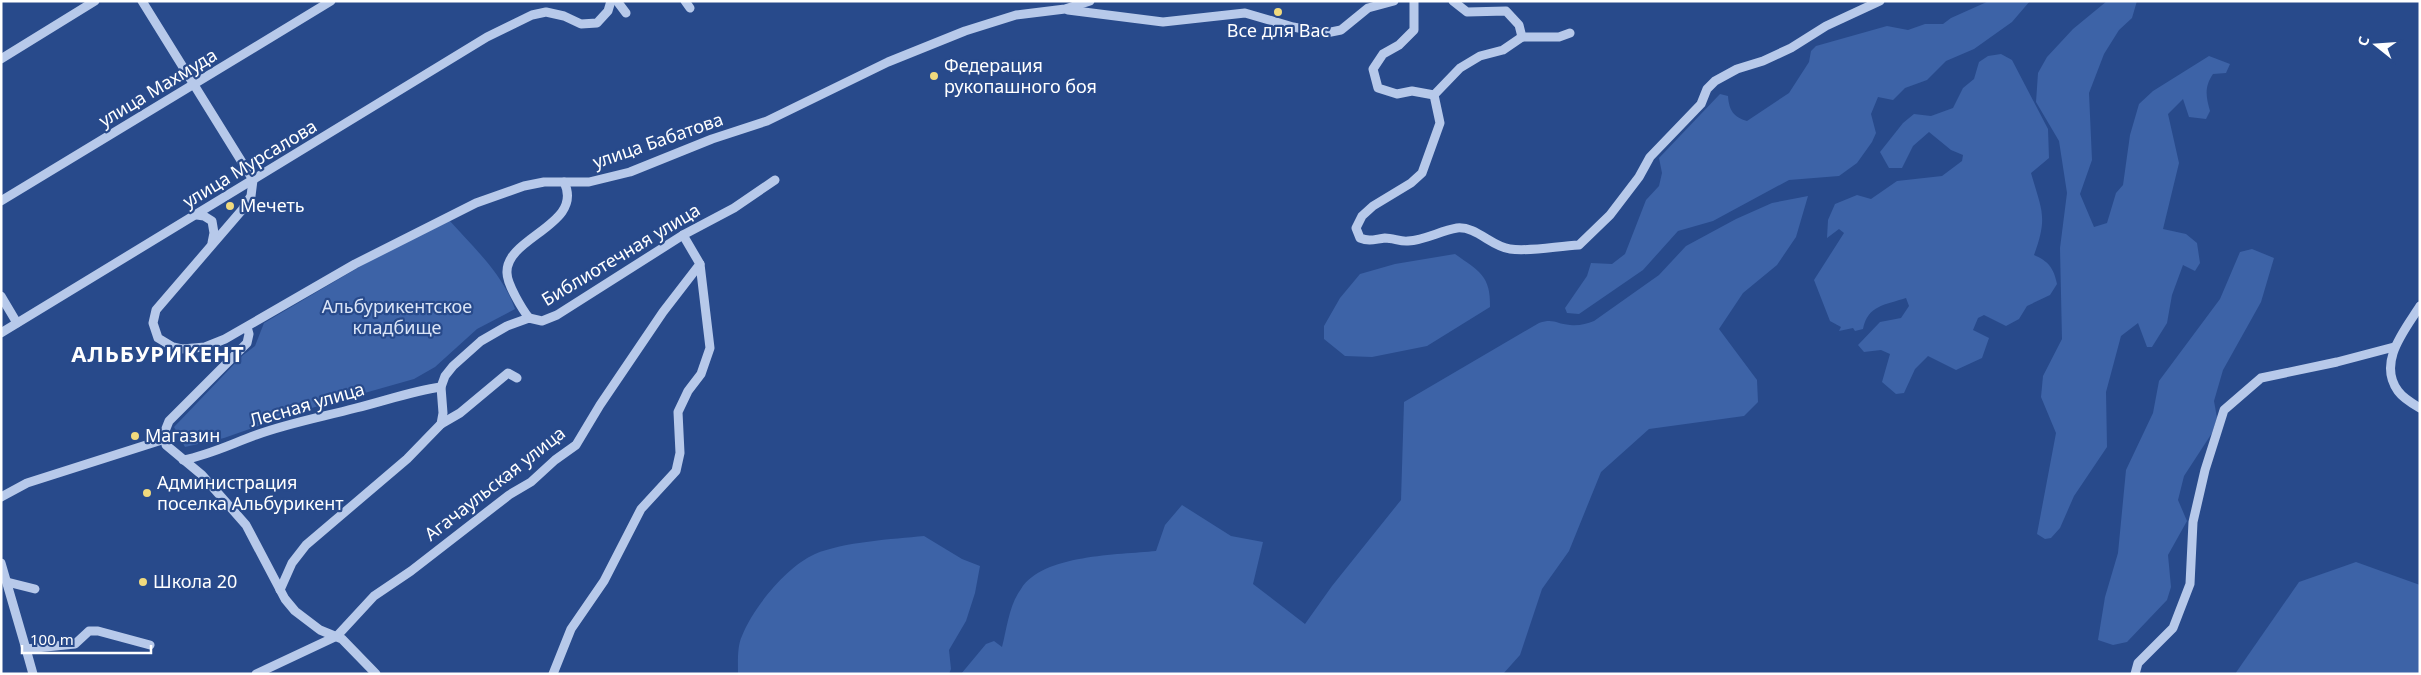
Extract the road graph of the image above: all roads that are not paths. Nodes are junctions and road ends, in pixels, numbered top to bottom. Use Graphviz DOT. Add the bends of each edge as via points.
graph roads {
  1 [pos="95,1"];
  2 [pos="142,1"];
  3 [pos="331,1"];
  4 [pos="611,1"];
  5 [pos="617,1"];
  6 [pos="1090,1"];
  7 [pos="1394,1"];
  8 [pos="1414,1"];
  9 [pos="1454,1"];
  10 [pos="1880,1"];
  11 [pos="1065,9"];
  12 [pos="626,14"];
  13 [pos="1570,33"];
  14 [pos="1522,37"];
  15 [pos="1,59"];
  16 [pos="194,86"];
  17 [pos="1434,95"];
  18 [pos="253,180"];
  19 [pos="775,180"];
  20 [pos="564,182"];
  21 [pos="1,201"];
  22 [pos="197,215"];
  23 [pos="683,235"];
  24 [pos="212,243"];
  25 [pos="700,264"];
  26 [pos="1,296"];
  27 [pos="2420,306"];
  28 [pos="529,318"];
  29 [pos="17,323"];
  30 [pos="247,327"];
  31 [pos="1,333"];
  32 [pos="2394,347"];
  33 [pos="517,378"];
  34 [pos="441,387"];
  35 [pos="2420,408"];
  36 [pos="441,424"];
  37 [pos="165,439"];
  38 [pos="183,460"];
  39 [pos="1,497"];
  40 [pos="1,564"];
  41 [pos="6,582"];
  42 [pos="35,589"];
  43 [pos="280,590"];
  44 [pos="337,636"];
  45 [pos="150,645"];
  46 [pos="26,649"];
  47 [pos="33,674"];
  48 [pos="256,674"];
  49 [pos="376,674"];
  50 [pos="553,674"];
  51 [pos="2135,674"];
  1 -- 15 [label="street"];
  2 -- 16 [label="street"];
  3 -- 16 [label="street, улица Махмуда"];
  4 -- 18 [label="street, улица Мурсалова" via="608,11 597,23 581,24 546,12 515,23"];
  5 -- 12 [label="street"];
  6 -- 11 [label="street, улица Бабатова"];
  7 -- 11 [label="street" via="1368,8 1341,30 1326,33 1244,12 1164,22"];
  8 -- 17 [label="street" via="1414,30 1399,45 1383,54 1373,69 1378,88 1397,94 1412,91"];
  9 -- 14 [label="street" via="1467,12 1506,11 1519,25"];
  10 -- 17 [label="street" via="1826,26 1784,52 1737,68 1715,81 1707,89 1701,104 1650,157 1610,215 1579,245 1507,249 1474,232 1458,228 1429,238 1406,241 1386,238 1368,242 1360,238 1356,228 1362,216 1422,173 1440,123"];
  11 -- 20 [label="street, улица Бабатова" via="1016,15 965,31 888,62 767,121 712,139 662,161 589,182"];
  13 -- 14 [label="street" via="1559,37"];
  14 -- 17 [label="street" via="1503,50 1480,56 1460,68"];
  16 -- 18 [label="street"];
  16 -- 21 [label="street, улица Махмуда"];
  18 -- 22 [label="street, улица Мурсалова"];
  18 -- 24 [label="street" via="251,196 242,210"];
  19 -- 23 [label="street, Библиотечная улица" via="734,208"];
  20 -- 28 [label="street" via="569,200 566,207 509,263 508,277"];
  20 -- 30 [label="street, улица Бабатова" via="524,186 476,203 355,264"];
  22 -- 24 [label="street" via="212,221"];
  22 -- 29 [label="street, улица Мурсалова"];
  23 -- 25 [label="street"];
  23 -- 28 [label="street, Библиотечная улица" via="557,315 542,321"];
  24 -- 30 [label="street, улица Бабатова" via="156,310 154,330 163,342 173,347 192,349 226,339"];
  25 -- 44 [label="street, Агачаульская улица" via="658,320 576,445 531,482 374,596"];
  25 -- 50 [label="street" via="710,348 701,374 678,412 680,453 676,471 641,509 604,581 571,629"];
  26 -- 29 [label="street"];
  27 -- 32 [label="street"];
  28 -- 34 [label="street, Библиотечная улица" via="481,341 453,366"];
  29 -- 31 [label="street, улица Мурсалова"];
  30 -- 37 [label="street" via="247,343 169,421"];
  32 -- 35 [label="street" via="2392,370 2398,391"];
  32 -- 51 [label="street" via="2261,378 2224,410 2193,522 2190,584 2174,628 2138,663"];
  33 -- 36 [label="street" via="508,373 460,413"];
  34 -- 36 [label="street"];
  34 -- 38 [label="street, Лесная улица" via="412,391 302,420 204,456"];
  36 -- 43 [label="street" via="406,459 306,545 292,564"];
  37 -- 38 [label="street" via="171,452"];
  37 -- 39 [label="street" via="27,483"];
  38 -- 43 [label="street" via="202,475 246,526"];
  40 -- 41 [label="street"];
  41 -- 42 [label="street"];
  41 -- 46 [label="street"];
  43 -- 44 [label="street" via="290,606 309,623"];
  44 -- 48 [label="street, Агачаульская улица"];
  44 -- 49 [label="street"];
  45 -- 46 [label="street" via="89,631 74,644"];
  46 -- 47 [label="street"];
}
